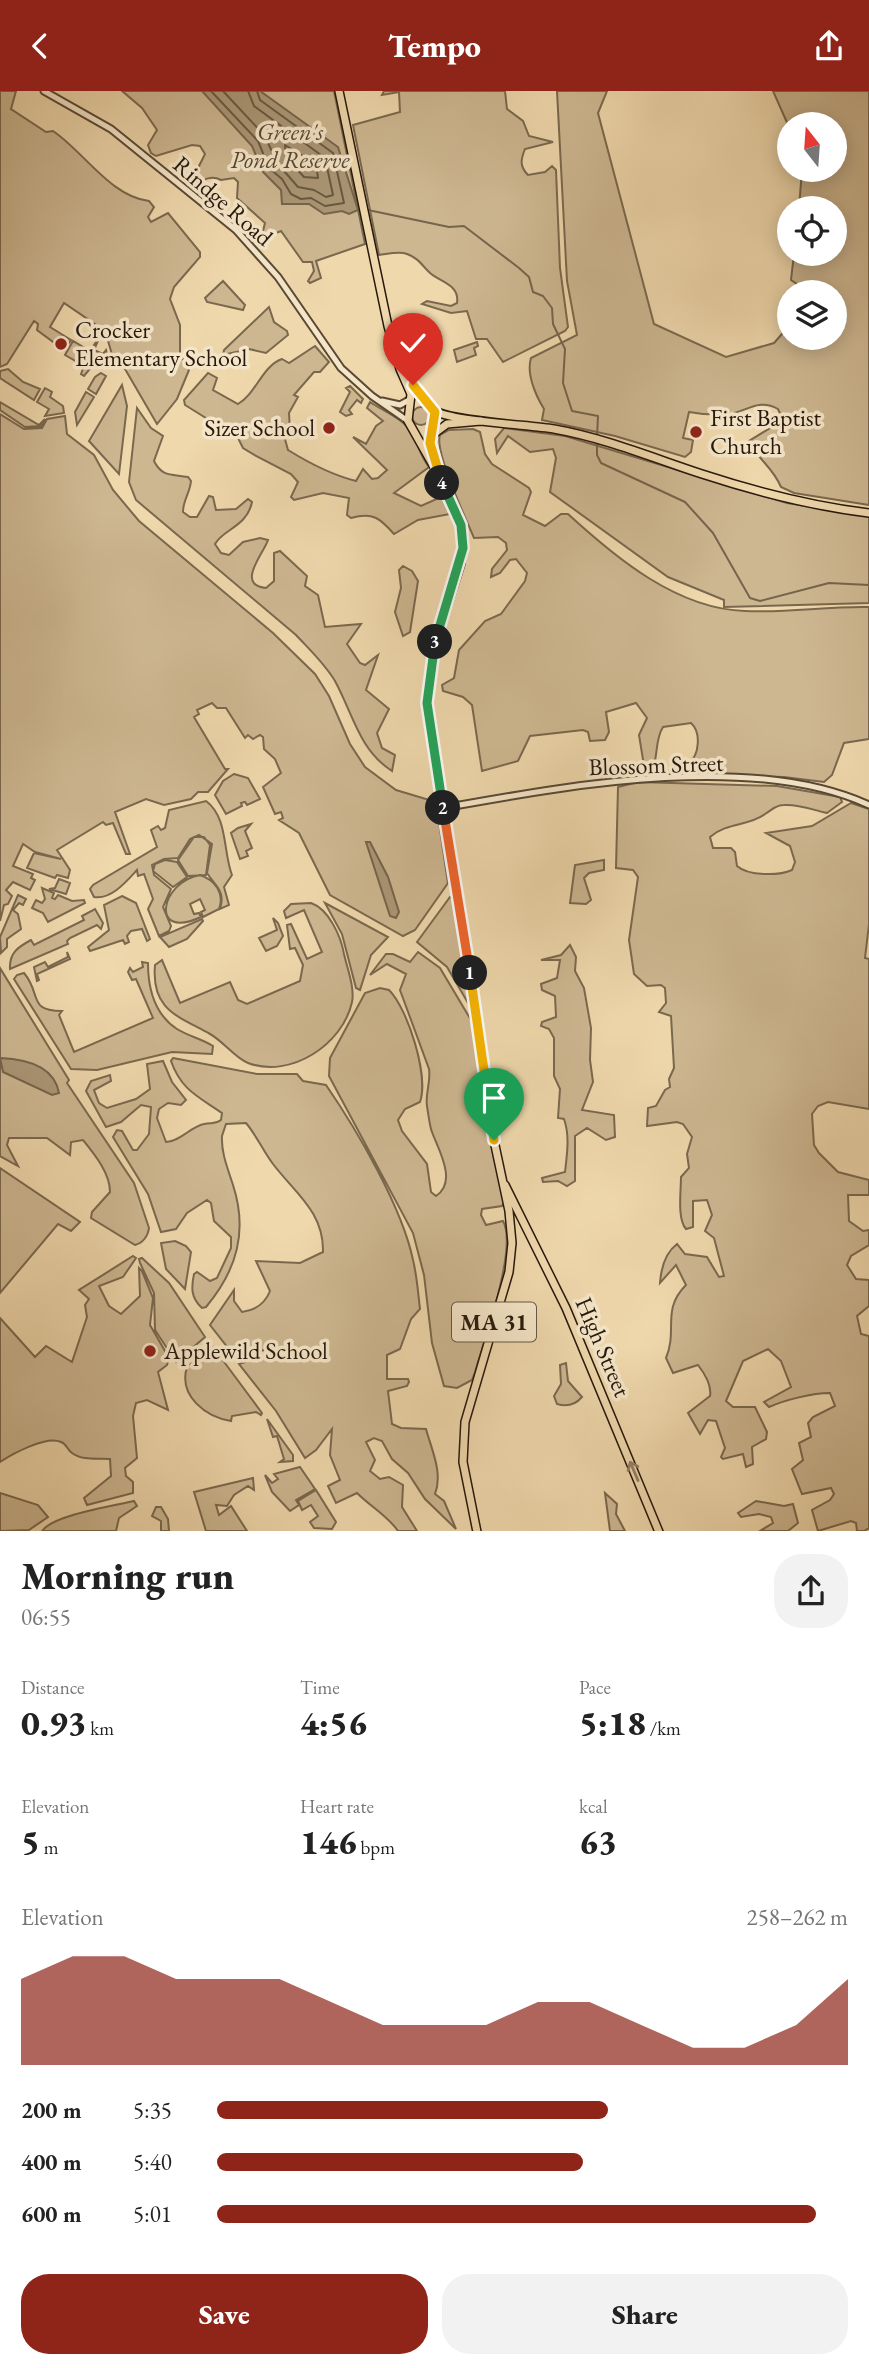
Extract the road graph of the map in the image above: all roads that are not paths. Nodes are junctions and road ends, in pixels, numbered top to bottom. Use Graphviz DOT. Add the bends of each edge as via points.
graph roads {
  1 [pos="44,91"];
  2 [pos="339,91"];
  3 [pos="401,366"];
  4 [pos="376,399"];
  5 [pos="409,404"];
  6 [pos="431,407"];
  7 [pos="408,421"];
  8 [pos="482,421"];
  9 [pos="447,425"];
  10 [pos="430,427"];
  11 [pos="415,429"];
  12 [pos="430,440"];
  13 [pos="442,481"];
  14 [pos="869,513"];
  15 [pos="869,805"];
  16 [pos="443,807"];
  17 [pos="503,1181"];
  18 [pos="477,1531"];
  19 [pos="659,1531"];
  1 -- 4 [label="street, Rindge Road" via="111,129 236,230 278,277 335,361"];
  2 -- 3 [label="main road" via="388,326"];
  3 -- 5 [label="main road"];
  3 -- 6 [label="main road"];
  4 -- 5 [label="street, Rindge Road"];
  4 -- 7 [label="street, Rindge Road"];
  5 -- 6 [label="main road"];
  5 -- 7 [label="main road"];
  6 -- 8 [label="main road" via="447,418"];
  6 -- 10 [label="main road"];
  7 -- 11 [label="main road, MA 31"];
  8 -- 9 [label="main road"];
  8 -- 14 [label="main road" via="589,436 748,488"];
  9 -- 10 [label="main road"];
  9 -- 12 [label="main road" via="436,430"];
  10 -- 11 [label="main road"];
  10 -- 12 [label="main road"];
  11 -- 13 [label="main road, MA 31"];
  12 -- 13 [label="main road"];
  13 -- 16 [label="main road, MA 31" via="459,518 463,541 461,563 434,643 427,692"];
  15 -- 16 [label="street, Blossom Street" via="807,784 712,778 609,781"];
  16 -- 17 [label="main road, MA 31" via="489,1117"];
  17 -- 18 [label="main road, MA 31" via="511,1230 510,1264 468,1403 463,1436 466,1486"];
  19 -- 17 [label="main road, High Street, one-way" via="551,1278"];
}
